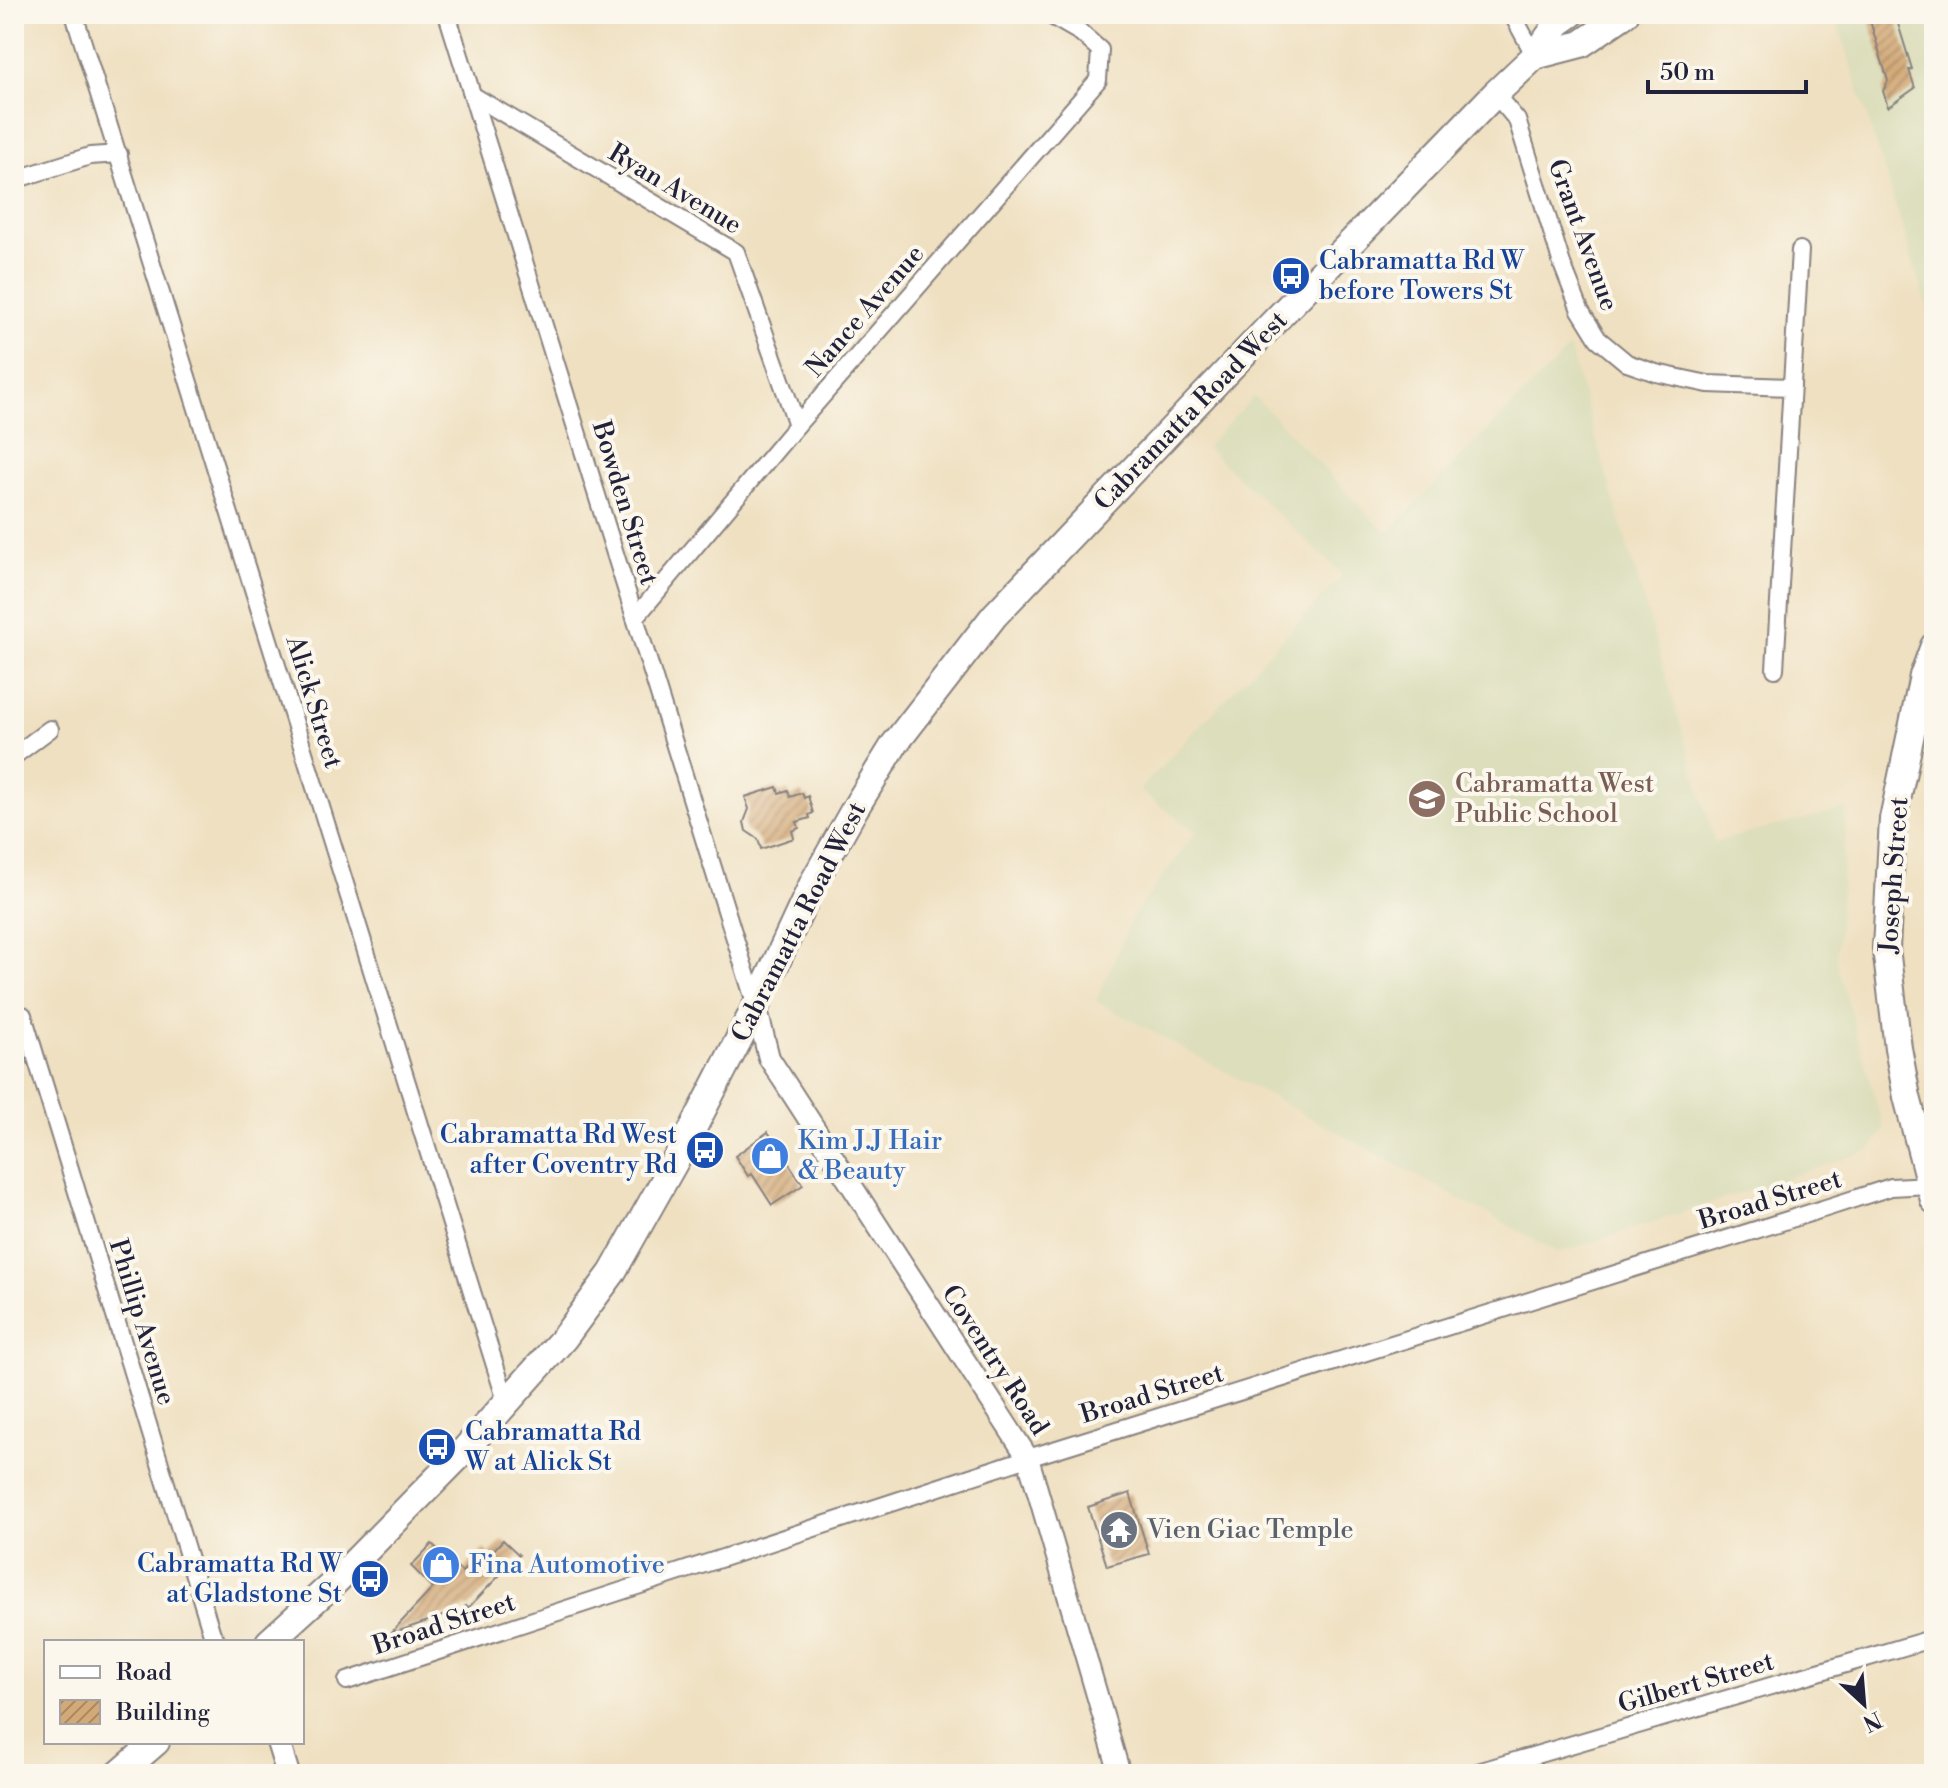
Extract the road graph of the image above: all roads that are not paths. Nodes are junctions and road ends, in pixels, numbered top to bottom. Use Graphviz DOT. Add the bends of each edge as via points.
graph roads {
  1 [pos="74,14"];
  2 [pos="447,14"];
  3 [pos="1048,14"];
  4 [pos="1512,14"];
  5 [pos="1571,14"];
  6 [pos="1625,14"];
  7 [pos="1535,56"];
  8 [pos="1495,94"];
  9 [pos="474,96"];
  10 [pos="119,154"];
  11 [pos="14,180"];
  12 [pos="1800,250"];
  13 [pos="1792,387"];
  14 [pos="797,425"];
  15 [pos="635,618"];
  16 [pos="1934,646"];
  17 [pos="1775,669"];
  18 [pos="50,729"];
  19 [pos="14,756"];
  20 [pos="756,1006"];
  21 [pos="23,1015"];
  22 [pos="1932,1192"];
  23 [pos="507,1404"];
  24 [pos="1028,1458"];
  25 [pos="1934,1638"];
  26 [pos="216,1640"];
  27 [pos="271,1640"];
  28 [pos="347,1681"];
  29 [pos="154,1744"];
  30 [pos="279,1744"];
  31 [pos="119,1774"];
  32 [pos="288,1774"];
  33 [pos="1120,1774"];
  34 [pos="1471,1774"];
  1 -- 10 [label="street, Alick Street"];
  2 -- 9 [label="street, Bowden Street"];
  3 -- 14 [label="street, Nance Avenue" via="1100,50 1098,80"];
  4 -- 7 [label="street"];
  5 -- 7 [label="main road, Cabramatta Road West" via="1558,23"];
  6 -- 7 [label="main road, Cabramatta Road West" via="1581,44"];
  7 -- 8 [label="main road, Cabramatta Road West"];
  8 -- 13 [label="street, Grant Avenue" via="1517,120 1562,264 1598,339 1627,363 1656,373 1708,384"];
  8 -- 20 [label="main road, Cabramatta Road West" via="994,616 894,745 854,810 814,881"];
  9 -- 14 [label="street, Ryan Avenue" via="736,252"];
  9 -- 15 [label="street, Bowden Street"];
  10 -- 11 [label="street" via="90,156"];
  10 -- 23 [label="street, Alick Street"];
  12 -- 13 [label="street"];
  13 -- 17 [label="street"];
  14 -- 15 [label="street, Nance Avenue"];
  15 -- 20 [label="street, Bowden Street"];
  16 -- 22 [label="main road, Joseph Street" via="1893,819 1886,948 1907,1097"];
  18 -- 19 [label="street"];
  20 -- 23 [label="main road, Cabramatta Road West" via="612,1273"];
  20 -- 24 [label="street, Coventry Road" via="769,1058"];
  21 -- 26 [label="street, Phillip Avenue"];
  22 -- 24 [label="street, Broad Street" via="1891,1187"];
  23 -- 27 [label="main road, Cabramatta Road West" via="336,1581"];
  24 -- 28 [label="street, Broad Street"];
  24 -- 33 [label="street, Coventry Road"];
  25 -- 34 [label="street, Gilbert Street"];
  29 -- 31 [label="main road"];
  30 -- 32 [label="main road"];
}
